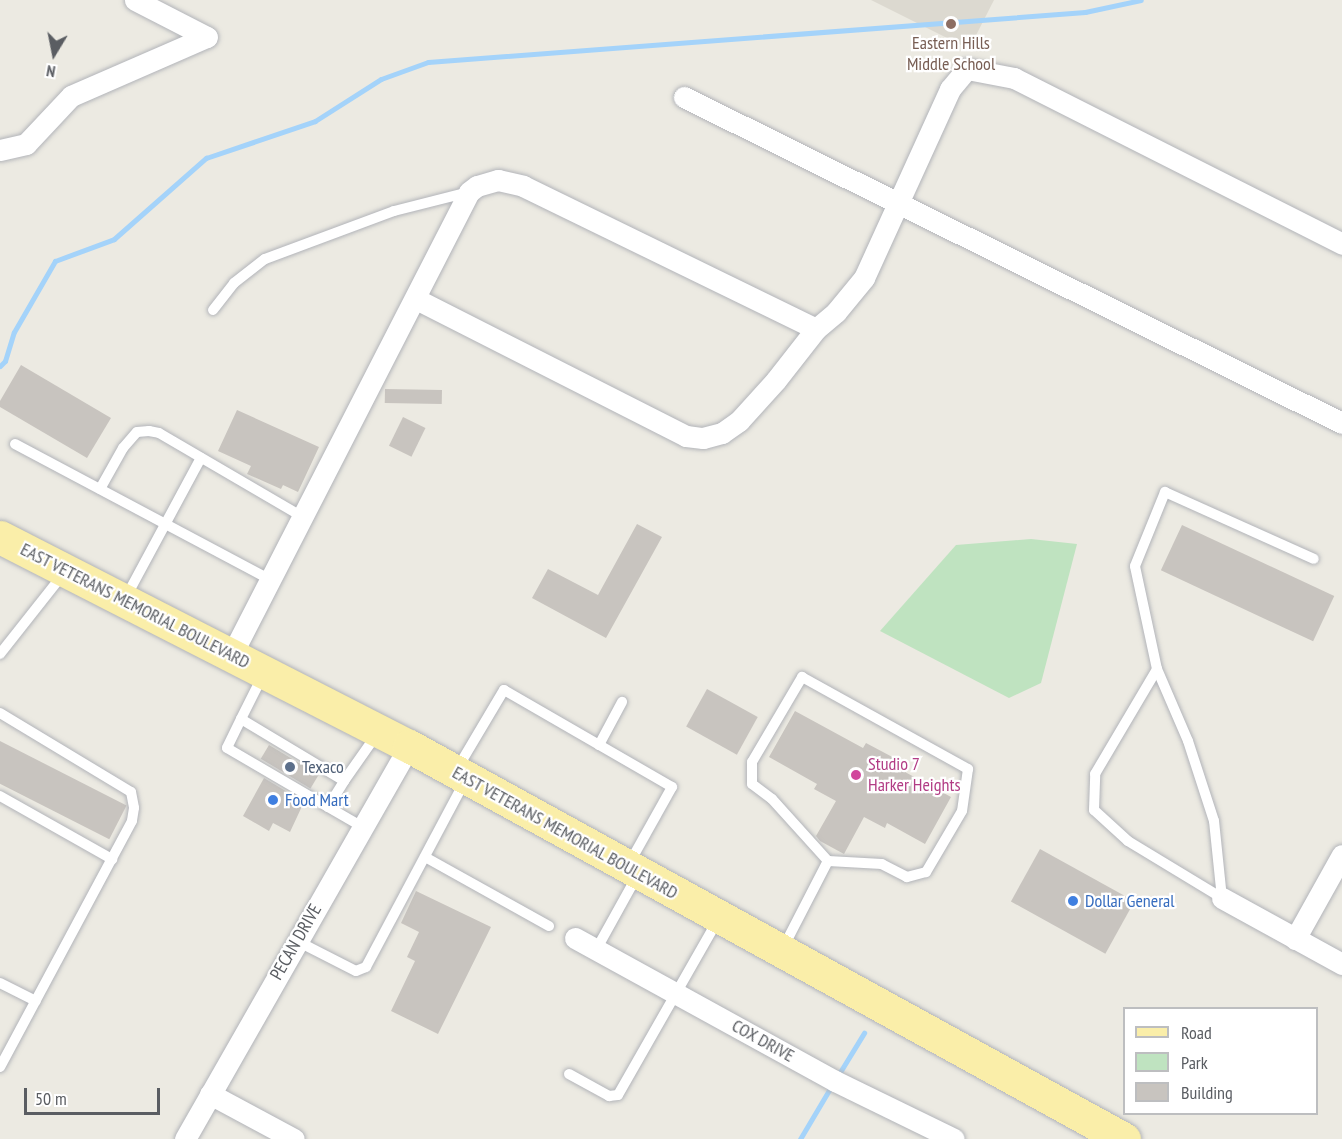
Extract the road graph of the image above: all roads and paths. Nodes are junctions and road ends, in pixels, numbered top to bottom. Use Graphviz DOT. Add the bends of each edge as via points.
graph roads {
  1 [pos="135,0"];
  2 [pos="684,97"];
  3 [pos="0,150"];
  4 [pos="469,192"];
  5 [pos="898,202"];
  6 [pos="1342,244"];
  7 [pos="416,299"];
  8 [pos="213,310"];
  9 [pos="816,329"];
  10 [pos="1342,423"];
  11 [pos="15,444"];
  12 [pos="201,458"];
  13 [pos="100,489"];
  14 [pos="303,517"];
  15 [pos="166,525"];
  16 [pos="0,537"];
  17 [pos="1314,560"];
  18 [pos="66,570"];
  19 [pos="271,580"];
  20 [pos="125,600"];
  21 [pos="0,654"];
  22 [pos="232,654"];
  23 [pos="1156,669"];
  24 [pos="265,671"];
  25 [pos="622,702"];
  26 [pos="0,713"];
  27 [pos="241,719"];
  28 [pos="379,731"];
  29 [pos="599,745"];
  30 [pos="409,746"];
  31 [pos="461,775"];
  32 [pos="344,781"];
  33 [pos="0,796"];
  34 [pos="328,807"];
  35 [pos="362,827"];
  36 [pos="1342,855"];
  37 [pos="425,857"];
  38 [pos="112,859"];
  39 [pos="828,861"];
  40 [pos="633,870"];
  41 [pos="1222,898"];
  42 [pos="719,917"];
  43 [pos="549,926"];
  44 [pos="574,938"];
  45 [pos="1295,939"];
  46 [pos="297,940"];
  47 [pos="596,950"];
  48 [pos="781,951"];
  49 [pos="1342,964"];
  50 [pos="0,982"];
  51 [pos="676,993"];
  52 [pos="36,1001"];
  53 [pos="0,1067"];
  54 [pos="568,1074"];
  55 [pos="210,1094"];
  56 [pos="185,1139"];
  57 [pos="294,1139"];
  58 [pos="954,1139"];
  59 [pos="1124,1139"];
  1 -- 3 [label="street" via="207,37 71,96 26,144"];
  2 -- 5 [label="street"];
  4 -- 7 [label="street"];
  4 -- 8 [label="lane" via="394,211 265,259 234,283"];
  4 -- 9 [label="street" via="498,180 523,186"];
  5 -- 6 [label="street" via="950,89 967,69 1014,78"];
  5 -- 9 [label="street" via="864,278"];
  5 -- 10 [label="street"];
  7 -- 9 [label="street" via="686,436 703,438 722,433 739,421"];
  7 -- 14 [label="street"];
  11 -- 13 [label="lane"];
  12 -- 13 [label="lane" via="159,433 137,432 123,448"];
  12 -- 14 [label="lane"];
  12 -- 15 [label="lane"];
  13 -- 15 [label="lane"];
  14 -- 19 [label="street"];
  15 -- 19 [label="lane"];
  15 -- 20 [label="lane"];
  16 -- 18 [label="main road, EAST VETERANS MEMORIAL BOULEVARD"];
  17 -- 23 [label="lane" via="1166,492 1135,566"];
  18 -- 20 [label="main road, EAST VETERANS MEMORIAL BOULEVARD"];
  18 -- 21 [label="lane"];
  19 -- 22 [label="street"];
  20 -- 22 [label="main road, EAST VETERANS MEMORIAL BOULEVARD"];
  22 -- 24 [label="main road, EAST VETERANS MEMORIAL BOULEVARD"];
  23 -- 41 [label="lane" via="1188,741 1214,821"];
  23 -- 41 [label="lane" via="1095,774 1094,810 1128,841"];
  24 -- 27 [label="lane"];
  24 -- 28 [label="main road, EAST VETERANS MEMORIAL BOULEVARD"];
  25 -- 29 [label="lane"];
  26 -- 38 [label="lane" via="131,792 132,821"];
  27 -- 32 [label="lane"];
  27 -- 34 [label="lane" via="227,748"];
  28 -- 30 [label="main road, EAST VETERANS MEMORIAL BOULEVARD"];
  28 -- 32 [label="lane"];
  29 -- 31 [label="lane" via="504,690"];
  29 -- 40 [label="lane" via="672,787"];
  30 -- 31 [label="main road, EAST VETERANS MEMORIAL BOULEVARD"];
  30 -- 35 [label="street, PECAN DRIVE"];
  31 -- 37 [label="lane"];
  31 -- 40 [label="main road, EAST VETERANS MEMORIAL BOULEVARD"];
  32 -- 34 [label="lane"];
  33 -- 38 [label="lane"];
  34 -- 35 [label="lane"];
  35 -- 46 [label="street, PECAN DRIVE"];
  36 -- 45 [label="street"];
  37 -- 43 [label="lane"];
  37 -- 46 [label="lane" via="366,967 356,971"];
  38 -- 52 [label="lane"];
  39 -- 39 [label="lane" via="772,798 752,784 752,762 802,677 968,769 962,810 926,872 907,877 882,864"];
  39 -- 48 [label="lane"];
  40 -- 42 [label="main road, EAST VETERANS MEMORIAL BOULEVARD"];
  40 -- 47 [label="lane"];
  41 -- 45 [label="street"];
  42 -- 48 [label="main road, EAST VETERANS MEMORIAL BOULEVARD"];
  42 -- 51 [label="lane"];
  44 -- 47 [label="street, COX DRIVE"];
  45 -- 49 [label="street"];
  46 -- 55 [label="street, PECAN DRIVE"];
  47 -- 51 [label="street, COX DRIVE"];
  48 -- 59 [label="main road, EAST VETERANS MEMORIAL BOULEVARD"];
  50 -- 52 [label="lane"];
  51 -- 54 [label="lane" via="618,1095 609,1096"];
  51 -- 58 [label="street, COX DRIVE" via="884,1107"];
  52 -- 53 [label="lane"];
  55 -- 56 [label="street, PECAN DRIVE"];
  55 -- 57 [label="street"];
}
